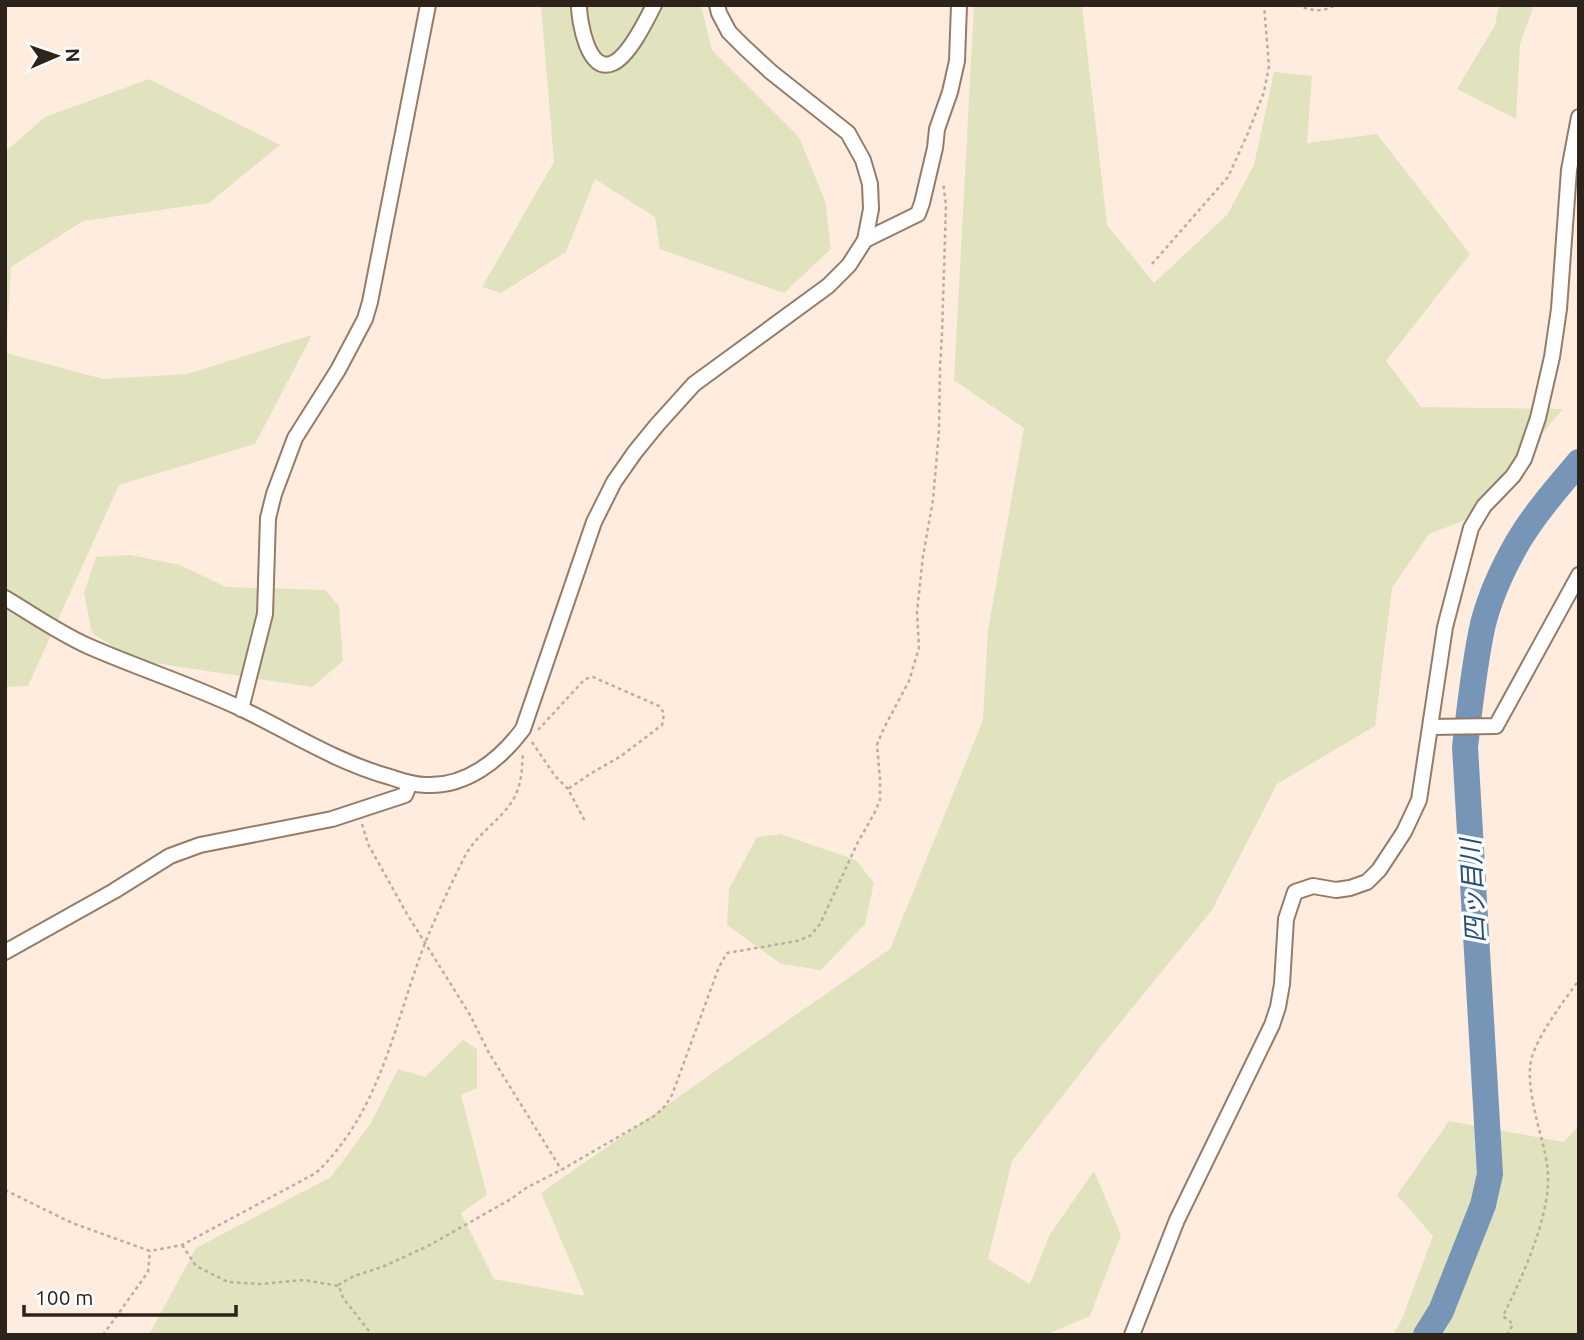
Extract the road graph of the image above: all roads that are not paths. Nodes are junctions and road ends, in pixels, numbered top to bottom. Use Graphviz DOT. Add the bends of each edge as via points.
graph roads {
  1 [pos="428,5"];
  2 [pos="579,5"];
  3 [pos="654,5"];
  4 [pos="717,5"];
  5 [pos="959,5"];
  6 [pos="1579,117"];
  7 [pos="865,240"];
  8 [pos="1576,584"];
  9 [pos="5,598"];
  10 [pos="241,709"];
  11 [pos="1431,727"];
  12 [pos="410,783"];
  13 [pos="5,952"];
  14 [pos="1132,1335"];
  1 -- 10 [label="street" via="365,319 295,438 274,494 268,517 265,614"];
  2 -- 3 [label="street" via="587,46 598,62 606,65 624,55"];
  4 -- 7 [label="street" via="729,32 744,47 848,133 870,184"];
  5 -- 7 [label="street" via="957,61 918,214"];
  6 -- 11 [label="street" via="1569,170 1559,309 1538,418 1524,459 1471,528 1445,627"];
  7 -- 12 [label="street" via="828,286 694,384 614,482 594,522 520,736 477,772 452,782"];
  8 -- 11 [label="street" via="1496,726"];
  9 -- 10 [label="street" via="85,645"];
  10 -- 12 [label="street" via="336,758"];
  11 -- 14 [label="street" via="1419,800 1379,870 1350,888 1313,886 1294,892 1272,1025 1177,1220"];
  12 -- 13 [label="street" via="405,795 332,819 200,845 170,856"];
}
